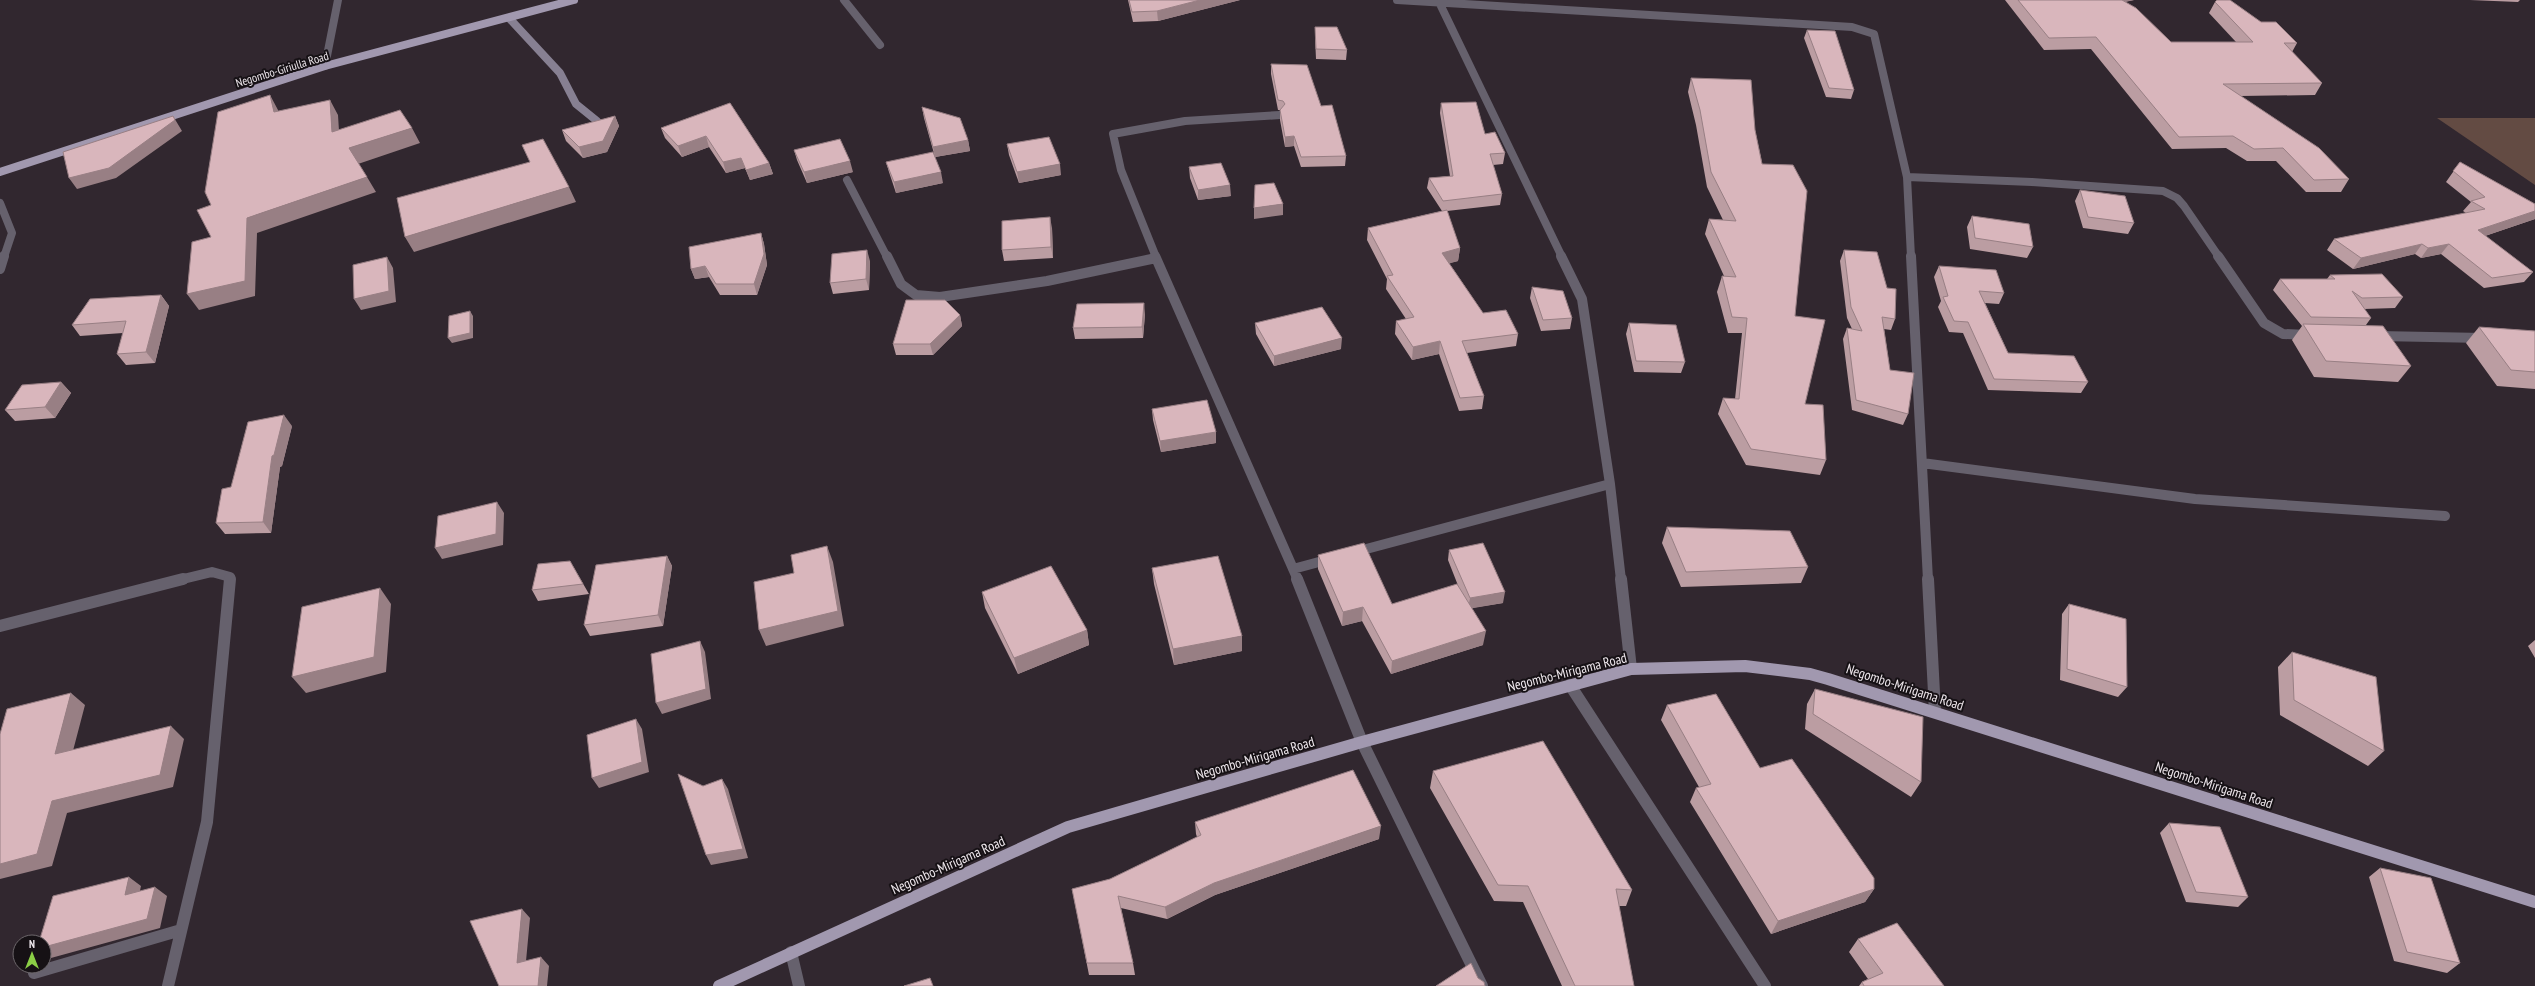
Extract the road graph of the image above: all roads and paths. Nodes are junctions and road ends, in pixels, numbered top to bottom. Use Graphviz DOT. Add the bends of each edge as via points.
graph roads {
  1 [pos="338,0"];
  2 [pos="574,0"];
  3 [pos="844,0"];
  4 [pos="1397,0"];
  5 [pos="1440,4"];
  6 [pos="509,18"];
  7 [pos="880,45"];
  8 [pos="324,66"];
  9 [pos="1280,115"];
  10 [pos="597,121"];
  11 [pos="0,172"];
  12 [pos="1907,177"];
  13 [pos="847,180"];
  14 [pos="0,203"];
  15 [pos="1156,258"];
  16 [pos="0,269"];
  17 [pos="2315,335"];
  18 [pos="2370,336"];
  19 [pos="2494,338"];
  20 [pos="1922,463"];
  21 [pos="1610,484"];
  22 [pos="2445,516"];
  23 [pos="1293,569"];
  24 [pos="1,629"];
  25 [pos="1631,669"];
  26 [pos="1570,685"];
  27 [pos="1935,712"];
  28 [pos="1362,742"];
  29 [pos="2535,902"];
  30 [pos="181,930"];
  31 [pos="791,952"];
  32 [pos="52,968"];
  33 [pos="168,986"];
  34 [pos="719,986"];
  35 [pos="799,986"];
  36 [pos="1482,986"];
  37 [pos="1765,986"];
  1 -- 8 [label="street"];
  2 -- 6 [label="main road, Negombo-Giriulla Road"];
  3 -- 7 [label="street"];
  4 -- 5 [label="street"];
  5 -- 12 [label="street" via="1852,27 1874,34"];
  5 -- 21 [label="street" via="1582,299"];
  6 -- 8 [label="main road, Negombo-Giriulla Road"];
  6 -- 10 [label="street" via="560,73 576,104"];
  8 -- 11 [label="main road, Negombo-Giriulla Road"];
  9 -- 15 [label="street" via="1185,121 1112,134 1121,170"];
  12 -- 17 [label="street" via="2163,191 2177,198 2184,206 2264,323 2283,334"];
  12 -- 20 [label="street"];
  13 -- 15 [label="street" via="901,284 916,294 940,296 1039,282"];
  14 -- 16 [label="street" via="12,233"];
  15 -- 23 [label="street"];
  18 -- 19 [label="street"];
  20 -- 22 [label="street" via="2195,499"];
  20 -- 27 [label="street"];
  21 -- 23 [label="street"];
  21 -- 25 [label="street"];
  23 -- 28 [label="street"];
  24 -- 30 [label="street" via="212,572 230,577 207,822"];
  25 -- 26 [label="main road, Negombo-Mirigama Road"];
  25 -- 27 [label="main road, Negombo-Mirigama Road" via="1745,666 1810,674"];
  26 -- 28 [label="main road, Negombo-Mirigama Road"];
  26 -- 37 [label="street"];
  27 -- 29 [label="main road, Negombo-Mirigama Road"];
  28 -- 31 [label="main road, Negombo-Mirigama Road" via="1068,827"];
  28 -- 36 [label="street"];
  30 -- 32 [label="street"];
  30 -- 33 [label="street"];
  31 -- 34 [label="main road, Negombo-Mirigama Road"];
  31 -- 35 [label="street"];
}
